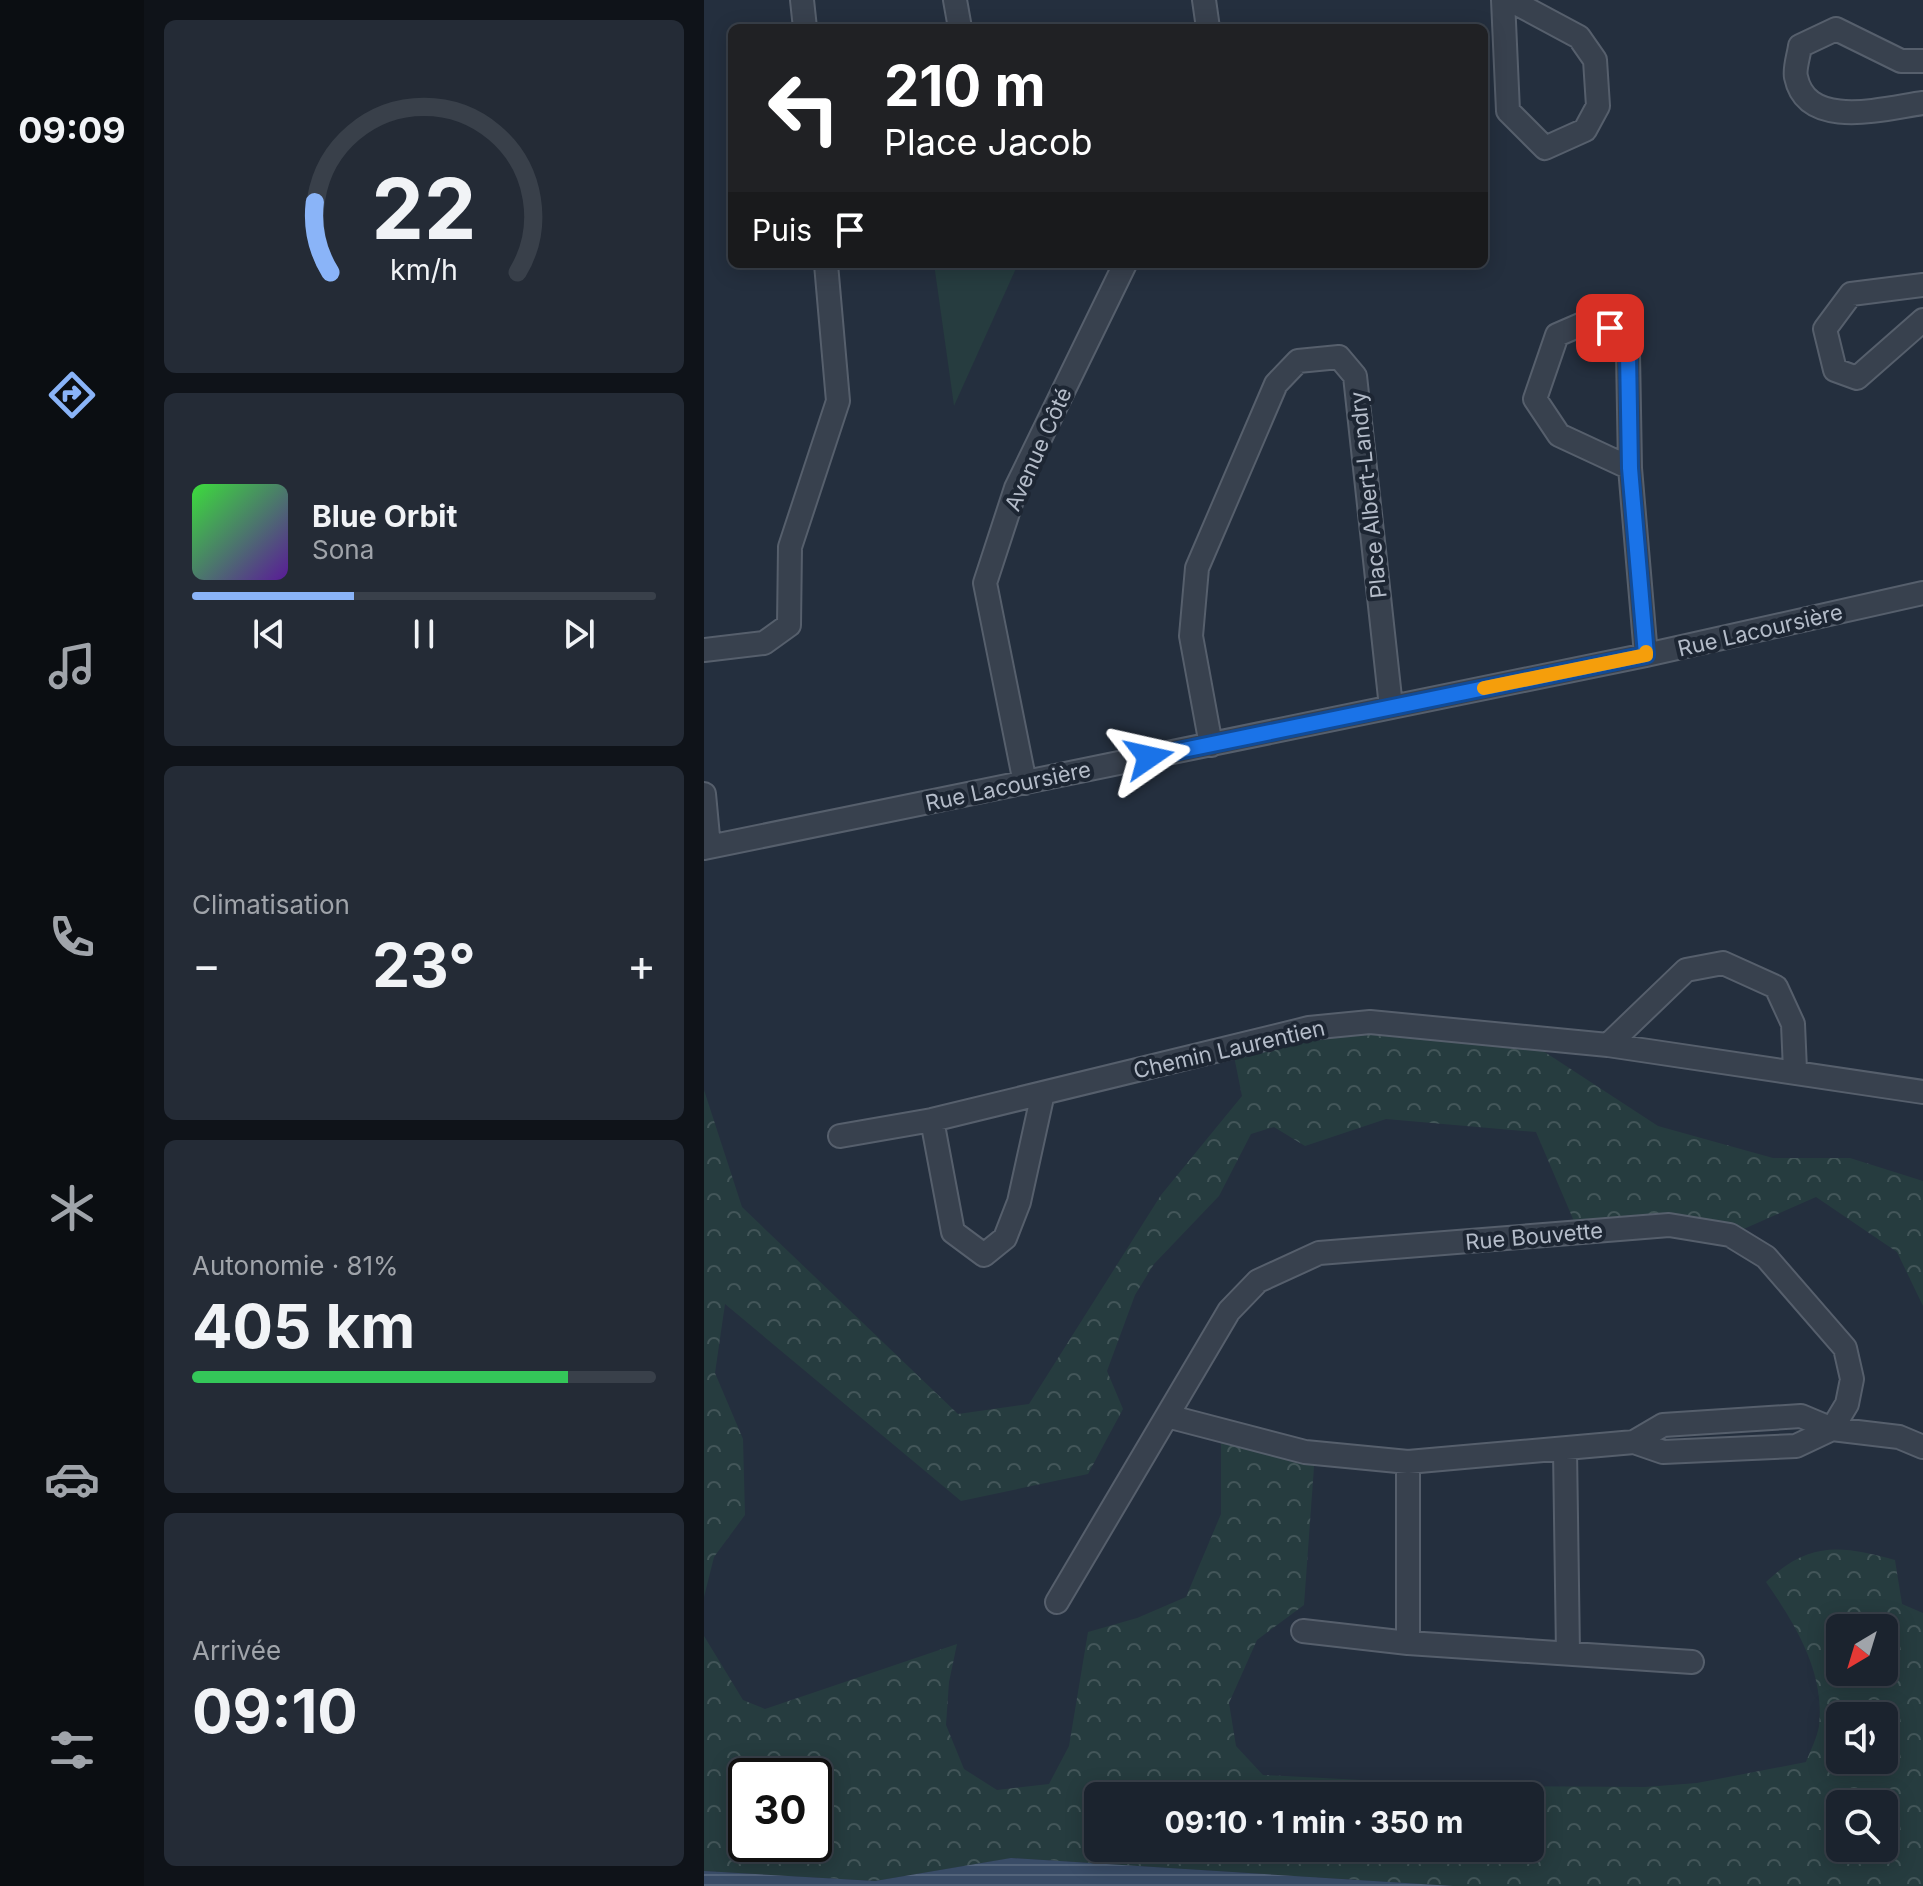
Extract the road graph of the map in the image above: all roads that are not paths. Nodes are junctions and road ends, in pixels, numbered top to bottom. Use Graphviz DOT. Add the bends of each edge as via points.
graph roads {
  1 [pos="802,0"];
  2 [pos="955,0"];
  3 [pos="1204,0"];
  4 [pos="1503,0"];
  5 [pos="1510,0"];
  6 [pos="805,24"];
  7 [pos="959,24"];
  8 [pos="1207,24"];
  9 [pos="1923,61"];
  10 [pos="1923,103"];
  11 [pos="826,268"];
  12 [pos="1123,268"];
  13 [pos="1923,285"];
  14 [pos="1923,320"];
  15 [pos="1630,468"];
  16 [pos="1923,593"];
  17 [pos="704,650"];
  18 [pos="1646,655"];
  19 [pos="1391,707"];
  20 [pos="1211,745"];
  21 [pos="1025,783"];
  22 [pos="704,794"];
  23 [pos="706,848"];
  24 [pos="1608,1045"];
  25 [pos="1795,1070"];
  26 [pos="1923,1092"];
  27 [pos="1043,1093"];
  28 [pos="932,1120"];
  29 [pos="840,1136"];
  30 [pos="1167,1416"];
  31 [pos="1832,1429"];
  32 [pos="1923,1447"];
  33 [pos="1565,1450"];
  34 [pos="1408,1462"];
  35 [pos="1057,1602"];
  36 [pos="1303,1631"];
  37 [pos="1408,1643"];
  38 [pos="1568,1653"];
  39 [pos="1692,1662"];
  1 -- 6 [label="street"];
  2 -- 7 [label="street"];
  3 -- 8 [label="street"];
  4 -- 5 [label="street" via="1508,111 1545,148 1585,130 1598,106 1595,60 1579,37"];
  9 -- 10 [label="street" via="1901,61 1836,29 1800,46 1796,77 1812,103 1839,113"];
  11 -- 17 [label="street" via="838,401 790,547 789,625 764,643"];
  12 -- 21 [label="street, Avenue Côté" via="1016,488 985,583"];
  13 -- 14 [label="street" via="1851,294 1825,329 1835,370 1857,378"];
  15 -- 15 [label="street" via="1628,353 1610,328 1587,322 1557,335 1535,399 1559,435"];
  15 -- 18 [label="street"];
  16 -- 18 [label="street, Rue Lacoursière"];
  18 -- 19 [label="street, Rue Lacoursière"];
  19 -- 20 [label="street, Rue Lacoursière"];
  19 -- 20 [label="street, Place Albert-Landry" via="1355,376 1339,357 1298,361 1276,384 1197,568 1191,636"];
  20 -- 21 [label="street, Rue Lacoursière"];
  21 -- 23 [label="street, Rue Lacoursière"];
  22 -- 23 [label="street"];
  24 -- 25 [label="street, Chemin Laurentien"];
  24 -- 25 [label="street" via="1686,970 1723,963 1776,987 1793,1024"];
  24 -- 27 [label="street, Chemin Laurentien" via="1370,1022 1309,1028"];
  25 -- 26 [label="street, Chemin Laurentien"];
  27 -- 28 [label="street, Chemin Laurentien"];
  27 -- 28 [label="street" via="1019,1202 1005,1238 984,1255 953,1232"];
  28 -- 29 [label="street, Chemin Laurentien"];
  30 -- 31 [label="street, Rue Bouvette" via="1229,1311 1258,1281 1319,1253 1669,1225 1730,1235 1766,1257 1845,1348 1852,1379 1847,1404"];
  30 -- 34 [label="street" via="1305,1452"];
  30 -- 35 [label="street, Rue Bouvette"];
  31 -- 32 [label="street" via="1899,1437"];
  31 -- 33 [label="street" via="1796,1446 1663,1452 1634,1442"];
  33 -- 34 [label="street"];
  33 -- 38 [label="street"];
  34 -- 37 [label="street"];
  36 -- 37 [label="street"];
  37 -- 38 [label="street"];
  38 -- 39 [label="street"];
}
